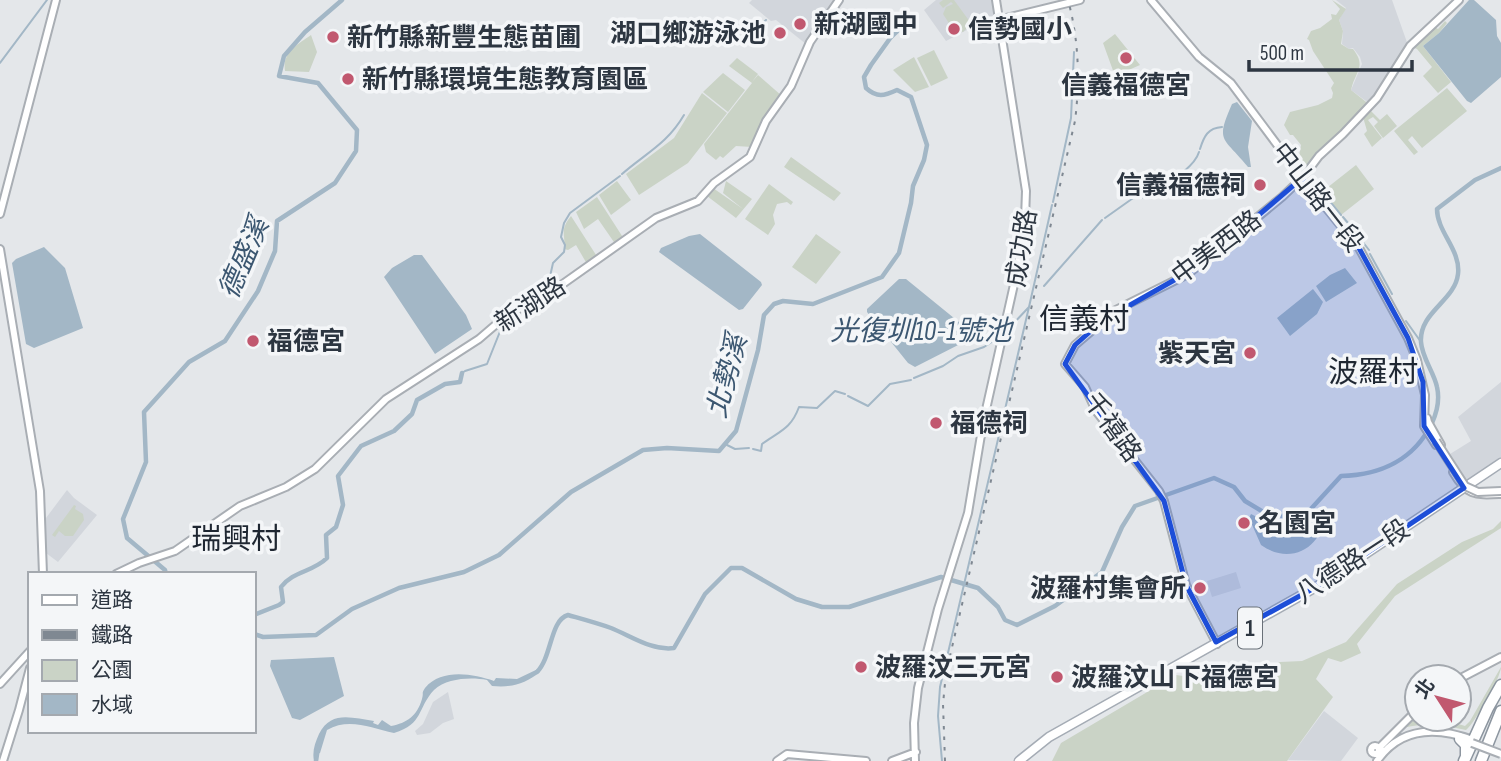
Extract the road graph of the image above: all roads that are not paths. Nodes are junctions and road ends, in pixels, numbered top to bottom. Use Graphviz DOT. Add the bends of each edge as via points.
graph roads {
  1 [pos="57,0"];
  2 [pos="839,0"];
  3 [pos="997,0"];
  4 [pos="1077,0"];
  5 [pos="1153,0"];
  6 [pos="1459,0"];
  7 [pos="1000,17"];
  8 [pos="1303,177"];
  9 [pos="0,215"];
  10 [pos="0,249"];
  11 [pos="1065,364"];
  12 [pos="1433,437"];
  13 [pos="1501,465"];
  14 [pos="1467,488"];
  15 [pos="1501,491"];
  16 [pos="43,572"];
  17 [pos="119,572"];
  18 [pos="1217,644"];
  19 [pos="28,653"];
  20 [pos="1501,657"];
  21 [pos="1473,672"];
  22 [pos="28,676"];
  23 [pos="0,684"];
  24 [pos="1501,685"];
  25 [pos="1501,711"];
  26 [pos="1501,722"];
  27 [pos="1403,723"];
  28 [pos="1480,725"];
  29 [pos="1460,737"];
  30 [pos="1473,741"];
  31 [pos="916,752"];
  32 [pos="1501,752"];
  33 [pos="1379,754"];
  34 [pos="1464,760"];
  35 [pos="3,761"];
  36 [pos="777,761"];
  37 [pos="866,761"];
  38 [pos="892,761"];
  39 [pos="916,761"];
  40 [pos="1019,761"];
  41 [pos="1024,761"];
  42 [pos="1481,761"];
  43 [pos="1486,761"];
  1 -- 9 [label="street"];
  2 -- 17 [label="street, 新湖路" via="816,32 750,157 698,201 656,218 386,399 315,469 240,506 183,547"];
  3 -- 7 [label="street, 成功路"];
  4 -- 7 [label="street"];
  5 -- 8 [label="street, 中山路一段" via="1202,55 1234,81"];
  6 -- 8 [label="street, 中美西路" via="1410,46 1377,98"];
  7 -- 31 [label="street, 成功路" via="1026,191 1025,219 968,513 921,687"];
  8 -- 11 [label="street, 中美西路" via="1199,266 1102,321 1075,345"];
  8 -- 12 [label="street, 中山路一段" via="1362,246 1412,339 1427,381 1426,424"];
  10 -- 16 [label="street" via="40,491"];
  11 -- 18 [label="street, 千禧路" via="1159,491 1186,585"];
  12 -- 14 [label="street"];
  12 -- 15 [label="street, bridge" via="1465,486 1478,492"];
  13 -- 14 [label="main road, 八德路一段 / 1"];
  14 -- 15 [label="street" via="1476,495"];
  14 -- 18 [label="main road, 八德路一段 / 1" via="1343,575"];
  18 -- 40 [label="main road, 八德路一段 / 1" via="1049,737"];
  18 -- 41 [label="main road, 八德路一段 / 1"];
  19 -- 23 [label="street"];
  20 -- 21 [label="street"];
  22 -- 35 [label="street"];
  24 -- 28 [label="highway"];
  25 -- 42 [label="highway"];
  26 -- 43 [label="highway"];
  27 -- 33 [label="street"];
  28 -- 29 [label="highway"];
  28 -- 30 [label="highway"];
  29 -- 30 [label="street"];
  29 -- 33 [label="street" via="1423,731 1409,734"];
  29 -- 34 [label="highway" via="1466,745"];
  30 -- 32 [label="street, bridge"];
  30 -- 34 [label="highway"];
  31 -- 38 [label="street"];
  31 -- 39 [label="street"];
  36 -- 37 [label="street" via="787,754"];
}
